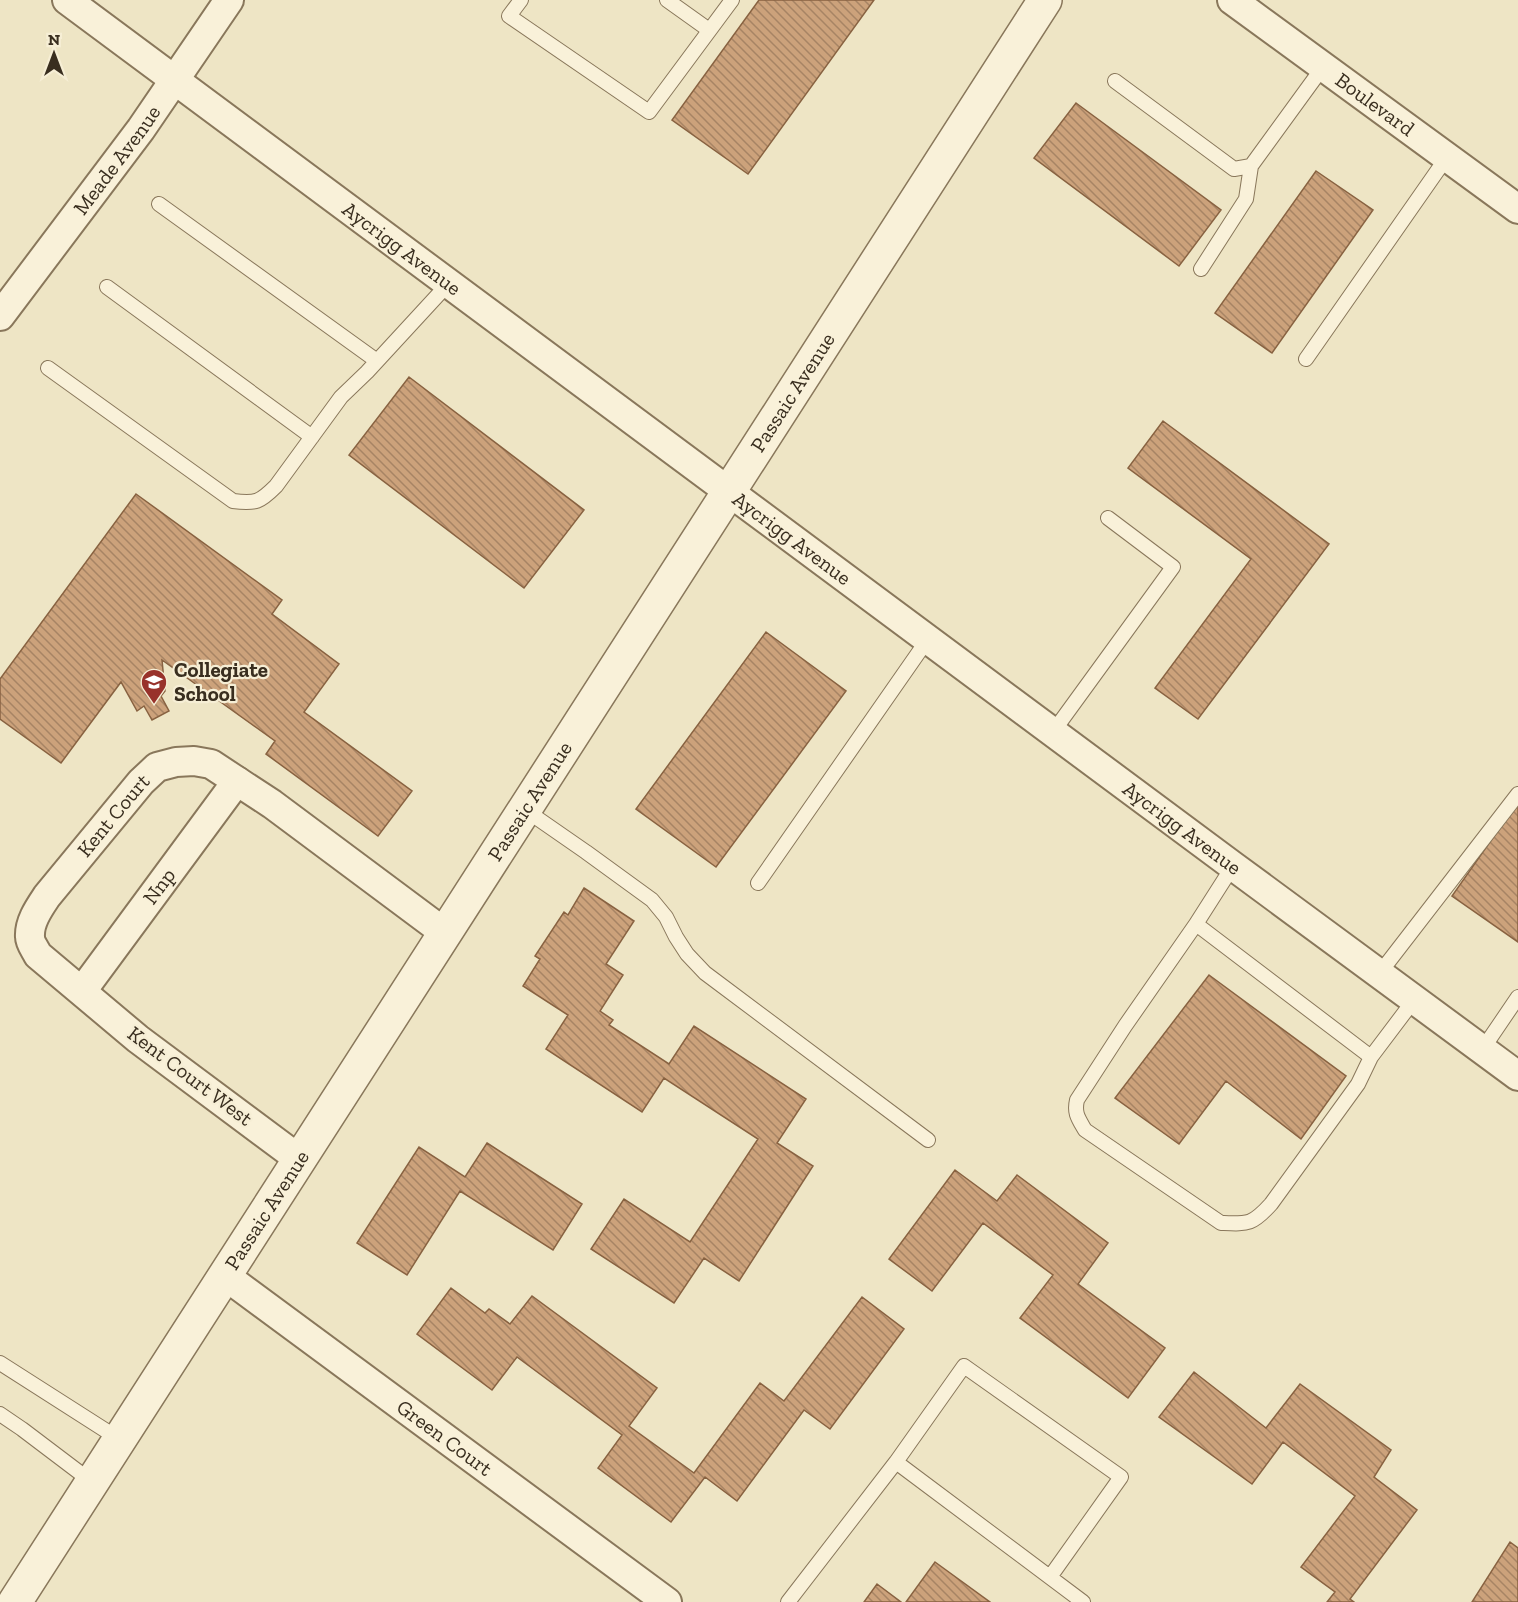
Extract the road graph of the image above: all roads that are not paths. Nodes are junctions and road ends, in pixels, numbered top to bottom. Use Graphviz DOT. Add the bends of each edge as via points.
graph roads {
  1 [pos="67,0"];
  2 [pos="229,0"];
  3 [pos="521,0"];
  4 [pos="667,0"];
  5 [pos="732,0"];
  6 [pos="1045,0"];
  7 [pos="1232,0"];
  8 [pos="709,30"];
  9 [pos="1323,67"];
  10 [pos="175,80"];
  11 [pos="1115,81"];
  12 [pos="1446,156"];
  13 [pos="1251,166"];
  14 [pos="159,204"];
  15 [pos="1518,209"];
  16 [pos="1201,268"];
  17 [pos="449,283"];
  18 [pos="107,287"];
  19 [pos="0,316"];
  20 [pos="1306,358"];
  21 [pos="377,361"];
  22 [pos="48,368"];
  23 [pos="312,437"];
  24 [pos="729,491"];
  25 [pos="1108,518"];
  26 [pos="928,639"];
  27 [pos="1053,732"];
  28 [pos="237,781"];
  29 [pos="1518,794"];
  30 [pos="524,809"];
  31 [pos="1233,866"];
  32 [pos="758,883"];
  33 [pos="1196,924"];
  34 [pos="444,933"];
  35 [pos="1379,974"];
  36 [pos="82,991"];
  37 [pos="1518,997"];
  38 [pos="1414,1000"];
  39 [pos="1482,1050"];
  40 [pos="1371,1057"];
  41 [pos="1518,1076"];
  42 [pos="928,1140"];
  43 [pos="299,1159"];
  44 [pos="224,1275"];
  45 [pos="0,1363"];
  46 [pos="0,1414"];
  47 [pos="119,1439"];
  48 [pos="896,1462"];
  49 [pos="92,1482"];
  50 [pos="1050,1577"];
  51 [pos="15,1602"];
  52 [pos="666,1602"];
  53 [pos="788,1602"];
  54 [pos="1083,1602"];
  1 -- 10 [label="street, Aycrigg Avenue"];
  2 -- 10 [label="street, Meade Avenue"];
  3 -- 8 [label="lane" via="509,16 649,112"];
  4 -- 8 [label="lane"];
  5 -- 8 [label="lane"];
  6 -- 24 [label="street, Passaic Avenue"];
  7 -- 9 [label="street, Boulevard"];
  9 -- 12 [label="street, Boulevard"];
  9 -- 13 [label="lane"];
  10 -- 17 [label="street, Aycrigg Avenue"];
  10 -- 19 [label="street, Meade Avenue"];
  11 -- 13 [label="lane" via="1234,169"];
  12 -- 15 [label="street, Boulevard"];
  12 -- 20 [label="lane"];
  13 -- 16 [label="lane" via="1246,199"];
  14 -- 21 [label="lane"];
  17 -- 21 [label="lane"];
  17 -- 24 [label="street, Aycrigg Avenue"];
  18 -- 23 [label="lane"];
  21 -- 23 [label="lane" via="341,397"];
  22 -- 23 [label="lane" via="234,501 249,503 264,497"];
  24 -- 26 [label="street, Aycrigg Avenue"];
  24 -- 30 [label="street, Passaic Avenue"];
  25 -- 27 [label="lane" via="1173,567"];
  26 -- 27 [label="street, Aycrigg Avenue"];
  26 -- 32 [label="lane"];
  27 -- 31 [label="street, Aycrigg Avenue"];
  28 -- 34 [label="street, Kent Court"];
  28 -- 36 [label="street, Nnp"];
  28 -- 36 [label="street, Kent Court" via="211,764 194,761 157,767 47,896 37,911 30,938 38,955"];
  29 -- 35 [label="lane"];
  30 -- 34 [label="street, Passaic Avenue"];
  30 -- 42 [label="lane" via="652,900 687,954 705,973"];
  31 -- 33 [label="lane"];
  31 -- 35 [label="street, Aycrigg Avenue"];
  33 -- 40 [label="lane"];
  33 -- 40 [label="lane" via="1077,1100 1075,1110 1084,1130 1221,1223 1247,1223 1259,1218 1271,1204 1358,1084"];
  34 -- 43 [label="street, Passaic Avenue"];
  35 -- 38 [label="street, Aycrigg Avenue"];
  36 -- 43 [label="street, Kent Court West" via="138,1039"];
  37 -- 39 [label="lane"];
  38 -- 39 [label="street, Aycrigg Avenue"];
  38 -- 40 [label="lane"];
  39 -- 41 [label="street, Aycrigg Avenue"];
  43 -- 44 [label="street, Passaic Avenue"];
  44 -- 47 [label="street, Passaic Avenue"];
  44 -- 52 [label="street, Green Court"];
  45 -- 47 [label="lane"];
  46 -- 49 [label="lane"];
  47 -- 49 [label="street, Passaic Avenue"];
  48 -- 50 [label="lane"];
  48 -- 50 [label="lane" via="964,1366 1121,1477"];
  48 -- 53 [label="lane"];
  49 -- 51 [label="street, Passaic Avenue"];
  50 -- 54 [label="lane"];
}
